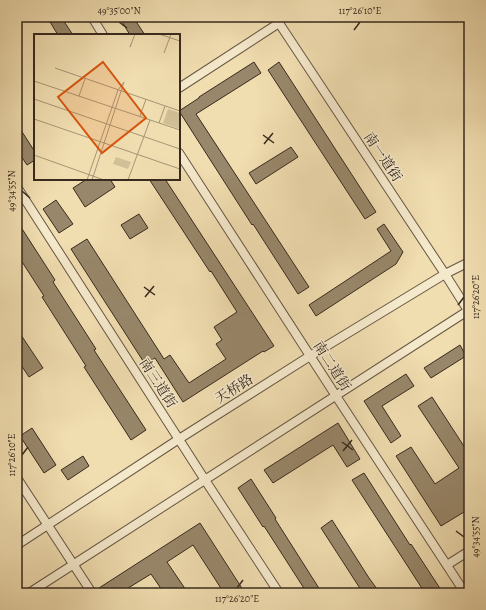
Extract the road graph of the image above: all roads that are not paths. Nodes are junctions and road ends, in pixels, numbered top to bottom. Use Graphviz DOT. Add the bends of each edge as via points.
graph roads {
  1 [pos="92,17"];
  2 [pos="277,20"];
  3 [pos="102,34"];
  4 [pos="180,87"];
  5 [pos="180,155"];
  6 [pos="17,187"];
  7 [pos="469,262"];
  8 [pos="445,274"];
  9 [pos="469,311"];
  10 [pos="310,356"];
  11 [pos="336,396"];
  12 [pos="179,439"];
  13 [pos="17,478"];
  14 [pos="205,480"];
  15 [pos="47,525"];
  16 [pos="17,545"];
  17 [pos="469,550"];
  18 [pos="73,565"];
  19 [pos="447,565"];
  20 [pos="30,593"];
  21 [pos="92,593"];
  22 [pos="279,593"];
  23 [pos="465,593"];
  1 -- 3 [label="street"];
  2 -- 4 [label="street"];
  2 -- 8 [label="street, 南一道街"];
  5 -- 10 [label="street, 南二道街"];
  6 -- 12 [label="street, 南三道街"];
  7 -- 8 [label="street, 天桥路"];
  8 -- 9 [label="street, 南一道街"];
  8 -- 10 [label="street, 天桥路"];
  9 -- 11 [label="street"];
  10 -- 11 [label="street, 南二道街"];
  10 -- 12 [label="street, 天桥路"];
  11 -- 14 [label="street"];
  11 -- 19 [label="street, 南二道街"];
  12 -- 14 [label="street, 南三道街"];
  12 -- 15 [label="street, 天桥路"];
  13 -- 15 [label="street"];
  14 -- 18 [label="street"];
  14 -- 22 [label="street, 南三道街"];
  15 -- 16 [label="street, 天桥路"];
  15 -- 18 [label="street"];
  17 -- 19 [label="street"];
  18 -- 20 [label="street"];
  18 -- 21 [label="street"];
  19 -- 23 [label="street, 南二道街"];
}
